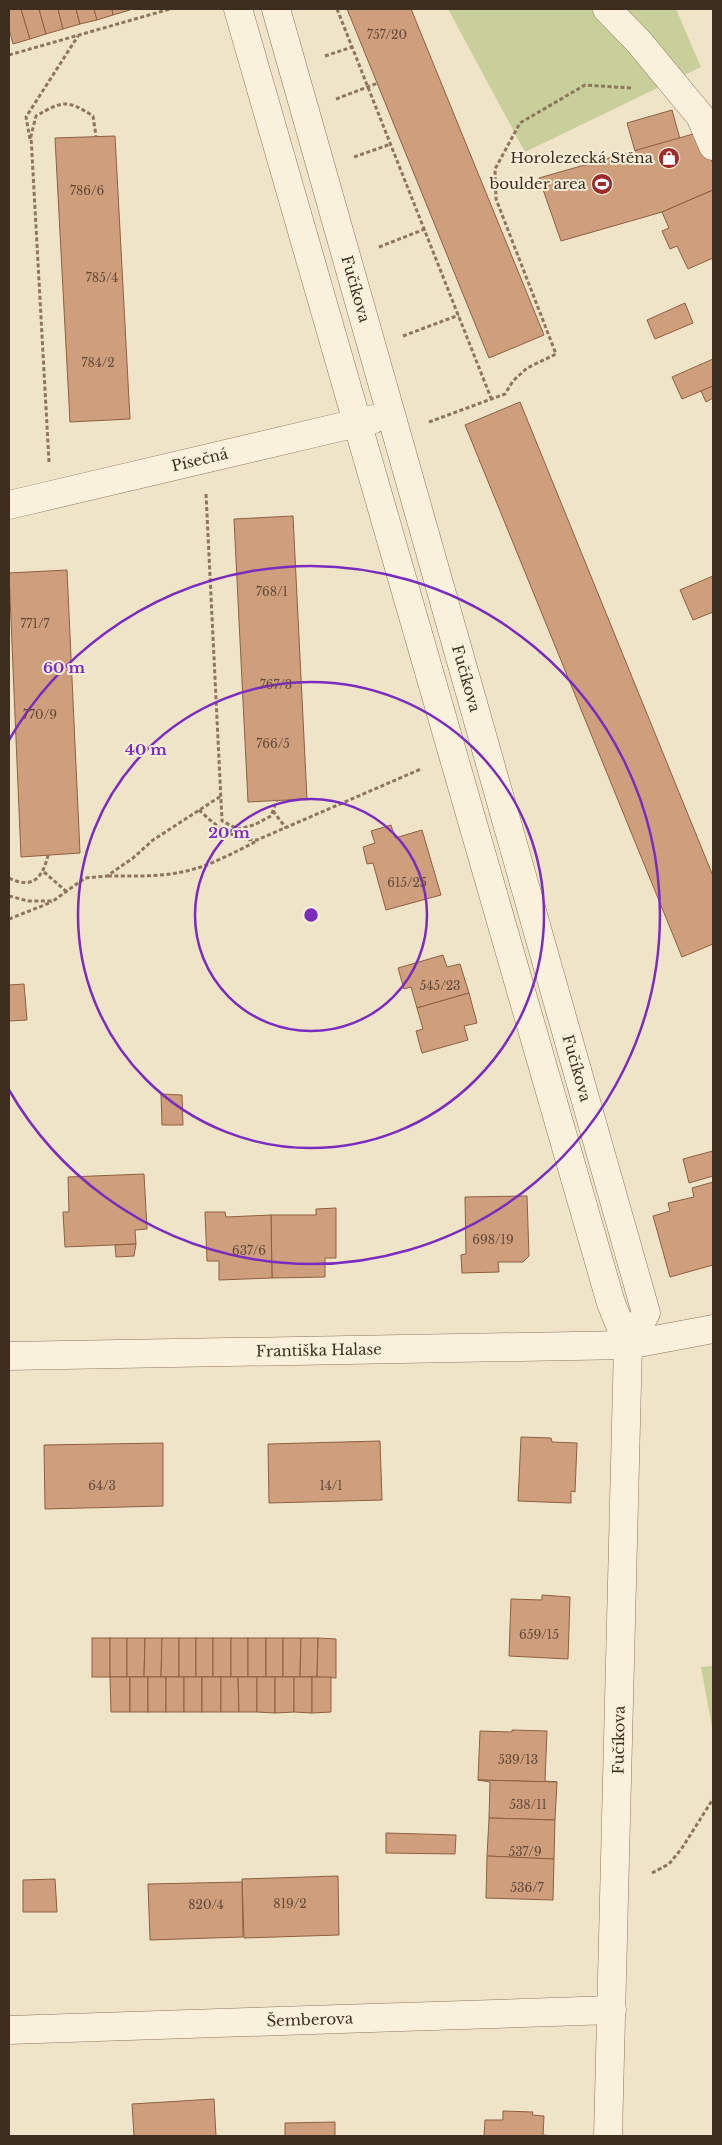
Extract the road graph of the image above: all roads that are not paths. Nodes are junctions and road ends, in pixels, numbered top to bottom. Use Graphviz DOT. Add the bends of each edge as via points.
graph roads {
  1 [pos="238,9"];
  2 [pos="276,9"];
  3 [pos="607,9"];
  4 [pos="713,146"];
  5 [pos="357,422"];
  6 [pos="393,425"];
  7 [pos="9,504"];
  8 [pos="713,1329"];
  9 [pos="628,1345"];
  10 [pos="9,1356"];
  11 [pos="612,2010"];
  12 [pos="9,2030"];
  13 [pos="608,2136"];
  1 -- 5 [label="street, Fučíkova"];
  2 -- 6 [label="street, Fučíkova"];
  3 -- 4 [label="street" via="639,42 700,116"];
  5 -- 6 [label="street, Písečná"];
  5 -- 7 [label="street, Písečná"];
  5 -- 9 [label="street, Fučíkova" via="612,1303"];
  6 -- 9 [label="street, Fučíkova" via="646,1313"];
  8 -- 9 [label="street, Františka Halase"];
  9 -- 10 [label="street, Františka Halase"];
  9 -- 11 [label="street, Fučíkova"];
  11 -- 12 [label="street, Šemberova"];
  11 -- 13 [label="street, Fučíkova"];
}
